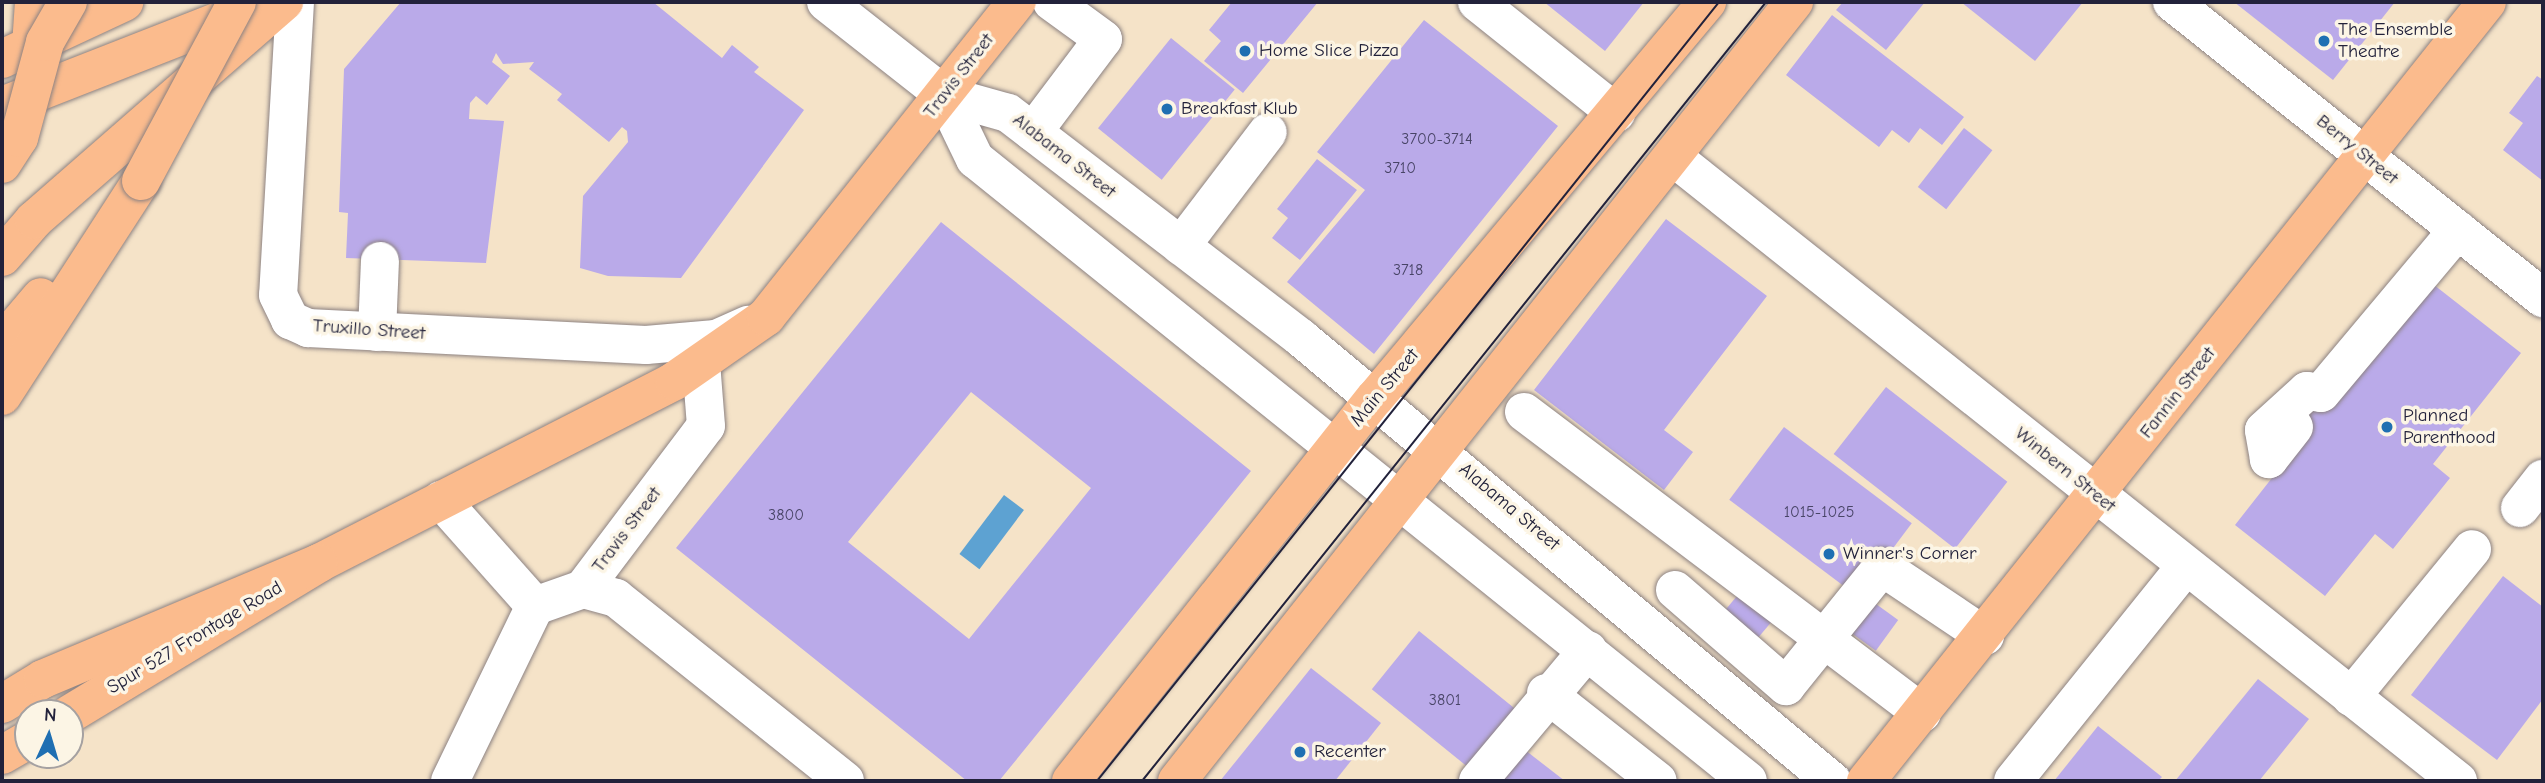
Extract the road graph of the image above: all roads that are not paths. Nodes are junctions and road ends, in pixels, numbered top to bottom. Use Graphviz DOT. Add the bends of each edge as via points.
graph roads {
  1 [pos="34,2"];
  2 [pos="68,2"];
  3 [pos="124,2"];
  4 [pos="237,2"];
  5 [pos="268,2"];
  6 [pos="284,2"];
  7 [pos="295,2"];
  8 [pos="1017,2"];
  9 [pos="1052,2"];
  10 [pos="1477,2"];
  11 [pos="1707,2"];
  12 [pos="1794,2"];
  13 [pos="2172,2"];
  14 [pos="2487,2"];
  15 [pos="846,8"];
  16 [pos="26,49"];
  17 [pos="944,94"];
  18 [pos="2,108"];
  19 [pos="1616,113"];
  20 [pos="1033,132"];
  21 [pos="1268,132"];
  22 [pos="2363,154"];
  23 [pos="1673,157"];
  24 [pos="2,164"];
  25 [pos="141,181"];
  26 [pos="2458,230"];
  27 [pos="1181,246"];
  28 [pos="2,257"];
  29 [pos="380,261"];
  30 [pos="2543,298"];
  31 [pos="766,317"];
  32 [pos="377,332"];
  33 [pos="2,343"];
  34 [pos="701,362"];
  35 [pos="6,391"];
  36 [pos="1375,398"];
  37 [pos="2308,410"];
  38 [pos="1524,412"];
  39 [pos="1335,449"];
  40 [pos="1442,451"];
  41 [pos="2098,497"];
  42 [pos="1402,498"];
  43 [pos="441,500"];
  44 [pos="2472,548"];
  45 [pos="1705,549"];
  46 [pos="319,563"];
  47 [pos="2186,566"];
  48 [pos="583,589"];
  49 [pos="1675,590"];
  50 [pos="535,606"];
  51 [pos="1648,625"];
  52 [pos="1985,636"];
  53 [pos="1826,640"];
  54 [pos="1588,650"];
  55 [pos="1546,693"];
  56 [pos="2351,697"];
  57 [pos="2,704"];
  58 [pos="84,706"];
  59 [pos="1922,713"];
  60 [pos="450,781"];
  61 [pos="845,781"];
  62 [pos="1070,781"];
  63 [pos="1177,781"];
  64 [pos="1478,781"];
  65 [pos="1658,781"];
  66 [pos="1748,781"];
  67 [pos="1832,781"];
  68 [pos="1866,781"];
  69 [pos="2012,781"];
  70 [pos="2458,781"];
  1 -- 16 [label="main road"];
  2 -- 16 [label="main road, bridge"];
  3 -- 16 [label="main road"];
  4 -- 25 [label="main road, bridge"];
  5 -- 18 [label="main road"];
  6 -- 28 [label="main road" via="34,220"];
  7 -- 32 [label="street, Truxillo Street" via="278,295 290,320 308,328"];
  8 -- 17 [label="main road, Travis Street"];
  9 -- 20 [label="street" via="1103,39"];
  10 -- 19 [label="street"];
  11 -- 19 [label="main road, Main Street"];
  12 -- 23 [label="main road"];
  13 -- 22 [label="street, Berry Street"];
  14 -- 22 [label="main road, Fannin Street"];
  15 -- 17 [label="street"];
  16 -- 18 [label="main road, bridge"];
  16 -- 24 [label="main road, bridge" via="19,138"];
  17 -- 20 [label="street, Alabama Street" via="1008,113"];
  17 -- 31 [label="main road, Travis Street"];
  17 -- 39 [label="street" via="975,159"];
  19 -- 36 [label="main road, Main Street"];
  20 -- 27 [label="street, Alabama Street"];
  21 -- 27 [label="street"];
  22 -- 26 [label="street, Berry Street"];
  22 -- 41 [label="main road, Fannin Street"];
  23 -- 40 [label="main road"];
  23 -- 41 [label="street, Winbern Street"];
  25 -- 33 [label="main road"];
  25 -- 35 [label="main road"];
  26 -- 30 [label="street, Berry Street"];
  26 -- 37 [label="street"];
  27 -- 36 [label="street, Alabama Street"];
  29 -- 32 [label="street"];
  31 -- 32 [label="street, Truxillo Street" via="716,340 646,345"];
  31 -- 34 [label="main road, Travis Street"];
  34 -- 43 [label="main road, Travis Street"];
  34 -- 48 [label="street, Travis Street" via="706,426"];
  36 -- 39 [label="main road, Main Street"];
  36 -- 40 [label="street, Alabama Street"];
  38 -- 45 [label="street"];
  39 -- 42 [label="street"];
  39 -- 62 [label="main road, Main Street"];
  40 -- 42 [label="main road"];
  40 -- 51 [label="street, Alabama Street"];
  41 -- 47 [label="street, Winbern Street"];
  41 -- 52 [label="main road, Fannin Street"];
  42 -- 54 [label="street"];
  42 -- 63 [label="main road"];
  43 -- 46 [label="main road, Travis Street"];
  43 -- 50 [label="street"];
  44 -- 56 [label="street"];
  45 -- 49 [label="street"];
  45 -- 53 [label="street"];
  46 -- 57 [label="main road" via="43,679"];
  46 -- 58 [label="main road, Spur 527 Frontage Road"];
  47 -- 56 [label="street, Winbern Street"];
  47 -- 69 [label="street"];
  48 -- 50 [label="street, Travis Street"];
  48 -- 61 [label="street" via="617,598"];
  49 -- 51 [label="street"];
  49 -- 53 [label="street" via="1786,687"];
  50 -- 60 [label="street"];
  51 -- 67 [label="street, Alabama Street"];
  52 -- 53 [label="street" via="1882,567"];
  52 -- 59 [label="main road, Fannin Street"];
  53 -- 59 [label="street"];
  54 -- 55 [label="street"];
  54 -- 66 [label="street"];
  55 -- 64 [label="street"];
  55 -- 65 [label="street"];
  56 -- 70 [label="street, Winbern Street"];
  59 -- 68 [label="main road, Fannin Street"];
}
